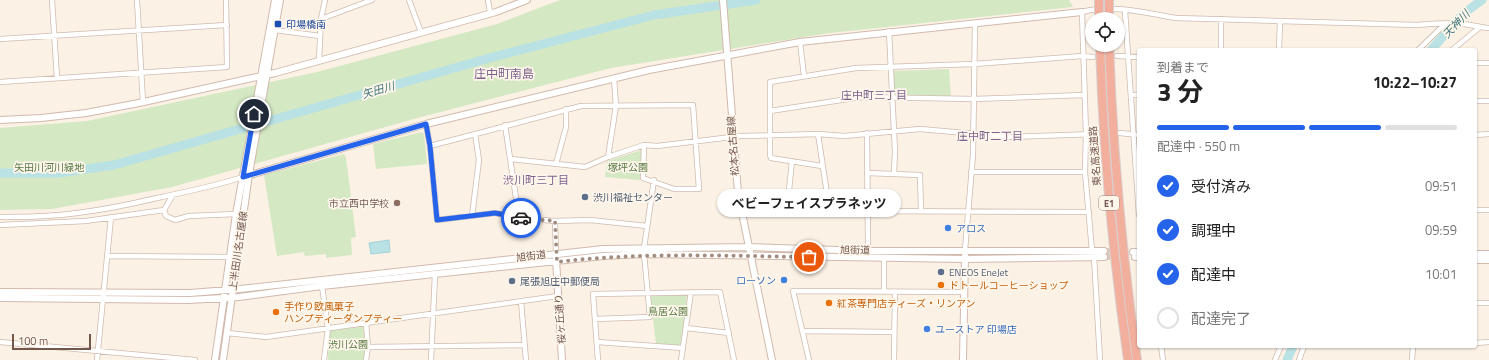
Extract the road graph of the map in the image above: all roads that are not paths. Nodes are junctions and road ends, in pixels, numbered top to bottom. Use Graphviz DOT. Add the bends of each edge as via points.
graph roads {
  1 [pos="52,0"];
  2 [pos="137,0"];
  3 [pos="226,0"];
  4 [pos="275,0"];
  5 [pos="280,0"];
  6 [pos="325,0"];
  7 [pos="372,0"];
  8 [pos="409,0"];
  9 [pos="488,0"];
  10 [pos="527,0"];
  11 [pos="723,0"];
  12 [pos="1099,0"];
  13 [pos="1109,0"];
  14 [pos="1125,11"];
  15 [pos="490,12"];
  16 [pos="1082,12"];
  17 [pos="1100,12"];
  18 [pos="1109,12"];
  19 [pos="321,18"];
  20 [pos="1221,19"];
  21 [pos="1280,21"];
  22 [pos="975,23"];
  23 [pos="1446,23"];
  24 [pos="227,25"];
  25 [pos="1482,25"];
  26 [pos="1489,28"];
  27 [pos="275,30"];
  28 [pos="139,31"];
  29 [pos="889,31"];
  30 [pos="421,32"];
  31 [pos="55,36"];
  32 [pos="320,36"];
  33 [pos="0,39"];
  34 [pos="800,42"];
  35 [pos="1221,48"];
  36 [pos="1279,48"];
  37 [pos="1420,48"];
  38 [pos="1454,48"];
  39 [pos="1100,52"];
  40 [pos="1109,52"];
  41 [pos="726,56"];
  42 [pos="1082,56"];
  43 [pos="1117,56"];
  44 [pos="1129,56"];
  45 [pos="1137,56"];
  46 [pos="1094,57"];
  47 [pos="319,62"];
  48 [pos="1477,63"];
  49 [pos="1489,63"];
  50 [pos="974,64"];
  51 [pos="891,67"];
  52 [pos="141,72"];
  53 [pos="263,75"];
  54 [pos="804,76"];
  55 [pos="57,78"];
  56 [pos="614,78"];
  57 [pos="0,82"];
  58 [pos="1084,95"];
  59 [pos="1131,95"];
  60 [pos="1137,95"];
  61 [pos="893,97"];
  62 [pos="974,99"];
  63 [pos="1477,101"];
  64 [pos="1489,101"];
  65 [pos="143,102"];
  66 [pos="616,106"];
  67 [pos="566,109"];
  68 [pos="770,112"];
  69 [pos="0,120"];
  70 [pos="426,124"];
  71 [pos="505,125"];
  72 [pos="893,131"];
  73 [pos="867,133"];
  74 [pos="1120,133"];
  75 [pos="475,134"];
  76 [pos="818,134"];
  77 [pos="974,134"];
  78 [pos="1086,134"];
  79 [pos="1097,134"];
  80 [pos="1489,134"];
  81 [pos="1132,135"];
  82 [pos="1137,135"];
  83 [pos="1477,135"];
  84 [pos="769,136"];
  85 [pos="733,138"];
  86 [pos="696,141"];
  87 [pos="644,145"];
  88 [pos="430,146"];
  89 [pos="608,156"];
  90 [pos="510,159"];
  91 [pos="792,161"];
  92 [pos="556,164"];
  93 [pos="822,166"];
  94 [pos="248,167"];
  95 [pos="1137,171"];
  96 [pos="971,172"];
  97 [pos="1085,172"];
  98 [pos="867,173"];
  99 [pos="894,173"];
  100 [pos="249,174"];
  101 [pos="243,177"];
  102 [pos="654,180"];
  103 [pos="173,195"];
  104 [pos="829,207"];
  105 [pos="164,210"];
  106 [pos="867,210"];
  107 [pos="1477,210"];
  108 [pos="1489,210"];
  109 [pos="921,211"];
  110 [pos="967,212"];
  111 [pos="1088,212"];
  112 [pos="236,214"];
  113 [pos="472,216"];
  114 [pos="0,217"];
  115 [pos="111,217"];
  116 [pos="519,218"];
  117 [pos="555,221"];
  118 [pos="0,225"];
  119 [pos="647,226"];
  120 [pos="749,247"];
  121 [pos="965,250"];
  122 [pos="644,251"];
  123 [pos="868,251"];
  124 [pos="556,253"];
  125 [pos="1093,254"];
  126 [pos="1104,254"];
  127 [pos="1477,254"];
  128 [pos="1489,254"];
  129 [pos="108,256"];
  130 [pos="752,256"];
  131 [pos="229,257"];
  132 [pos="884,258"];
  133 [pos="965,259"];
  134 [pos="1477,260"];
  135 [pos="1489,260"];
  136 [pos="557,262"];
  137 [pos="435,274"];
  138 [pos="322,286"];
  139 [pos="224,290"];
  140 [pos="233,290"];
  141 [pos="0,292"];
  142 [pos="649,292"];
  143 [pos="691,292"];
  144 [pos="884,292"];
  145 [pos="895,292"];
  146 [pos="963,292"];
  147 [pos="104,295"];
  148 [pos="558,296"];
  149 [pos="232,297"];
  150 [pos="0,298"];
  151 [pos="224,298"];
  152 [pos="521,301"];
  153 [pos="1477,303"];
  154 [pos="1489,303"];
  155 [pos="432,314"];
  156 [pos="596,320"];
  157 [pos="366,323"];
  158 [pos="328,328"];
  159 [pos="686,328"];
  160 [pos="803,331"];
  161 [pos="729,332"];
  162 [pos="894,332"];
  163 [pos="227,333"];
  164 [pos="0,342"];
  165 [pos="597,342"];
  166 [pos="1477,342"];
  167 [pos="1489,342"];
  168 [pos="431,345"];
  169 [pos="524,345"];
  170 [pos="368,347"];
  171 [pos="683,348"];
  172 [pos="1161,348"];
  173 [pos="1280,348"];
  174 [pos="1303,348"];
  175 [pos="1412,348"];
  176 [pos="98,350"];
  177 [pos="97,360"];
  178 [pos="195,360"];
  179 [pos="215,360"];
  180 [pos="223,360"];
  181 [pos="324,360"];
  182 [pos="366,360"];
  183 [pos="430,360"];
  184 [pos="526,360"];
  185 [pos="562,360"];
  186 [pos="598,360"];
  187 [pos="682,360"];
  188 [pos="734,360"];
  189 [pos="772,360"];
  190 [pos="809,360"];
  191 [pos="894,360"];
  192 [pos="963,360"];
  193 [pos="1100,360"];
  194 [pos="1128,360"];
  195 [pos="1137,360"];
  196 [pos="1163,360"];
  197 [pos="1275,360"];
  198 [pos="1298,360"];
  199 [pos="1412,360"];
  1 -- 31 [label="street"];
  2 -- 28 [label="street"];
  3 -- 24 [label="street"];
  4 -- 53 [label="street, 上半田川名古屋線"];
  5 -- 27 [label="street, 上半田川名古屋線"];
  6 -- 19 [label="street"];
  7 -- 19 [label="street"];
  8 -- 30 [label="street"];
  9 -- 15 [label="street"];
  10 -- 15 [label="street"];
  11 -- 41 [label="street, 松本名古屋線"];
  12 -- 17 [label="highway, bridge"];
  13 -- 18 [label="highway, bridge"];
  14 -- 16 [label="street" via="1091,9"];
  14 -- 20 [label="street" via="1149,12 1176,18"];
  14 -- 44 [label="street"];
  15 -- 30 [label="street"];
  16 -- 22 [label="street"];
  16 -- 42 [label="street"];
  19 -- 32 [label="street"];
  20 -- 21 [label="street"];
  20 -- 35 [label="street"];
  21 -- 23 [label="street" via="1417,25"];
  21 -- 36 [label="street"];
  22 -- 29 [label="street"];
  22 -- 50 [label="street"];
  23 -- 25 [label="street" via="1476,27"];
  23 -- 37 [label="street"];
  24 -- 28 [label="street"];
  24 -- 52 [label="street" via="227,67"];
  25 -- 26 [label="street"];
  25 -- 38 [label="street"];
  27 -- 32 [label="street"];
  27 -- 53 [label="street, 上半田川名古屋線"];
  28 -- 31 [label="street"];
  28 -- 52 [label="street"];
  29 -- 34 [label="street"];
  29 -- 51 [label="street"];
  30 -- 47 [label="street"];
  31 -- 33 [label="street"];
  31 -- 55 [label="street"];
  32 -- 47 [label="street"];
  34 -- 41 [label="street"];
  34 -- 54 [label="street"];
  39 -- 194 [label="highway, 東名高速道路 / E1" via="1112,238"];
  40 -- 195 [label="highway, 東名高速道路 / E1" via="1122,237"];
  41 -- 56 [label="street"];
  41 -- 85 [label="street, 松本名古屋線"];
  42 -- 46 [label="street"];
  42 -- 50 [label="street"];
  42 -- 58 [label="street"];
  43 -- 44 [label="street"];
  44 -- 45 [label="street"];
  44 -- 59 [label="street"];
  47 -- 53 [label="street"];
  48 -- 49 [label="street"];
  50 -- 51 [label="street"];
  50 -- 62 [label="street"];
  51 -- 54 [label="street" via="856,68"];
  51 -- 61 [label="street"];
  52 -- 55 [label="street"];
  52 -- 65 [label="street"];
  53 -- 65 [label="street"];
  53 -- 94 [label="street, 上半田川名古屋線" via="258,87"];
  53 -- 94 [label="street, 上半田川名古屋線" via="265,81"];
  54 -- 68 [label="street" via="770,82"];
  55 -- 57 [label="street"];
  56 -- 66 [label="street"];
  56 -- 70 [label="street"];
  58 -- 62 [label="street"];
  58 -- 78 [label="street"];
  59 -- 60 [label="street"];
  59 -- 81 [label="street"];
  61 -- 62 [label="street"];
  61 -- 68 [label="street" via="861,97"];
  61 -- 72 [label="street"];
  62 -- 77 [label="street"];
  63 -- 64 [label="street"];
  65 -- 69 [label="street" via="71,115"];
  66 -- 67 [label="street" via="581,106"];
  66 -- 86 [label="street" via="693,105"];
  66 -- 89 [label="street"];
  67 -- 71 [label="street"];
  67 -- 92 [label="street" via="566,127"];
  68 -- 84 [label="street"];
  70 -- 88 [label="street"];
  70 -- 100 [label="street"];
  71 -- 75 [label="street"];
  71 -- 90 [label="street"];
  72 -- 73 [label="street"];
  72 -- 77 [label="street" via="920,129"];
  72 -- 99 [label="street"];
  73 -- 76 [label="street" via="844,136"];
  73 -- 98 [label="street"];
  74 -- 81 [label="street"];
  75 -- 88 [label="street"];
  75 -- 113 [label="street" via="479,160"];
  76 -- 84 [label="street"];
  76 -- 93 [label="street"];
  77 -- 78 [label="street" via="1010,137"];
  77 -- 96 [label="street"];
  78 -- 79 [label="street"];
  78 -- 97 [label="street"];
  80 -- 83 [label="street"];
  81 -- 82 [label="street"];
  81 -- 95 [label="street"];
  84 -- 85 [label="street"];
  84 -- 91 [label="street" via="771,158"];
  85 -- 86 [label="street"];
  85 -- 120 [label="street, 松本名古屋線" via="738,193"];
  86 -- 87 [label="street"];
  86 -- 102 [label="street" via="699,189 674,189"];
  87 -- 89 [label="street"];
  87 -- 102 [label="street" via="643,178"];
  88 -- 113 [label="street" via="437,220"];
  89 -- 92 [label="street" via="585,167"];
  90 -- 92 [label="street"];
  90 -- 116 [label="street"];
  91 -- 93 [label="street"];
  91 -- 104 [label="street" via="789,203"];
  93 -- 104 [label="street"];
  94 -- 100 [label="street, 上半田川名古屋線"];
  94 -- 101 [label="street, 上半田川名古屋線"];
  96 -- 97 [label="street"];
  96 -- 110 [label="street"];
  97 -- 111 [label="street"];
  98 -- 99 [label="street"];
  98 -- 106 [label="street"];
  99 -- 109 [label="street" via="918,174 922,177"];
  100 -- 101 [label="street"];
  100 -- 140 [label="street, 上半田川名古屋線"];
  101 -- 103 [label="street"];
  101 -- 112 [label="street, 上半田川名古屋線"];
  102 -- 119 [label="street"];
  103 -- 105 [label="street"];
  103 -- 114 [label="street" via="72,215"];
  104 -- 106 [label="street"];
  105 -- 112 [label="street" via="166,216 176,220 189,216"];
  105 -- 115 [label="street"];
  106 -- 109 [label="street"];
  106 -- 123 [label="street"];
  107 -- 108 [label="street"];
  109 -- 110 [label="street"];
  110 -- 111 [label="street"];
  110 -- 121 [label="street"];
  111 -- 125 [label="street"];
  112 -- 131 [label="street, 上半田川名古屋線"];
  113 -- 116 [label="street" via="495,213"];
  115 -- 118 [label="street" via="86,221"];
  115 -- 129 [label="street"];
  116 -- 117 [label="street"];
  117 -- 119 [label="street" via="590,220"];
  117 -- 124 [label="street"];
  119 -- 122 [label="street"];
  120 -- 122 [label="street, 旭街道"];
  120 -- 123 [label="street, 旭街道"];
  120 -- 130 [label="street, 松本名古屋線"];
  121 -- 123 [label="street, 旭街道"];
  121 -- 125 [label="street, 旭街道"];
  121 -- 133 [label="street"];
  122 -- 124 [label="street, 旭街道"];
  122 -- 130 [label="street, 旭街道"];
  122 -- 136 [label="street, 旭街道"];
  122 -- 142 [label="street"];
  124 -- 136 [label="street, 桜ヶ丘通り"];
  124 -- 140 [label="street, 旭街道"];
  125 -- 126 [label="street, 旭街道"];
  125 -- 133 [label="street, 旭街道"];
  125 -- 193 [label="street"];
  127 -- 128 [label="street"];
  129 -- 131 [label="street"];
  129 -- 147 [label="street"];
  130 -- 132 [label="street, 旭街道"];
  130 -- 189 [label="street, 松本名古屋線"];
  131 -- 139 [label="street, 上半田川名古屋線"];
  132 -- 133 [label="street, 旭街道"];
  132 -- 144 [label="street"];
  133 -- 146 [label="street"];
  134 -- 135 [label="street"];
  136 -- 137 [label="street, 旭街道"];
  136 -- 148 [label="street, 桜ヶ丘通り"];
  137 -- 138 [label="street, 旭街道"];
  137 -- 155 [label="street"];
  138 -- 149 [label="street, 旭街道"];
  138 -- 158 [label="street"];
  139 -- 140 [label="street, 旭街道"];
  139 -- 147 [label="street, 上半田川名古屋線"];
  139 -- 151 [label="street"];
  140 -- 149 [label="street, 上半田川名古屋線"];
  141 -- 147 [label="street, 上半田川名古屋線"];
  142 -- 143 [label="street"];
  142 -- 156 [label="street" via="650,317"];
  142 -- 156 [label="street" via="593,294"];
  143 -- 159 [label="street"];
  143 -- 161 [label="street" via="720,292"];
  144 -- 145 [label="street"];
  144 -- 160 [label="street" via="793,291"];
  145 -- 146 [label="street"];
  145 -- 162 [label="street"];
  146 -- 192 [label="street"];
  147 -- 150 [label="street, 上半田川名古屋線"];
  147 -- 151 [label="street, 上半田川名古屋線" via="189,300"];
  147 -- 176 [label="street"];
  148 -- 152 [label="street"];
  148 -- 185 [label="street, 桜ヶ丘通り"];
  149 -- 151 [label="street, 上半田川名古屋線"];
  149 -- 163 [label="street"];
  151 -- 179 [label="street"];
  152 -- 155 [label="street"];
  152 -- 169 [label="street"];
  153 -- 154 [label="street"];
  155 -- 157 [label="street"];
  155 -- 168 [label="street"];
  156 -- 165 [label="street"];
  157 -- 158 [label="street"];
  157 -- 170 [label="street"];
  158 -- 163 [label="street" via="266,337"];
  158 -- 181 [label="street"];
  159 -- 161 [label="street"];
  159 -- 171 [label="street"];
  160 -- 162 [label="street"];
  160 -- 190 [label="street"];
  161 -- 188 [label="street"];
  162 -- 191 [label="street"];
  163 -- 180 [label="street"];
  164 -- 176 [label="street"];
  165 -- 171 [label="street"];
  165 -- 186 [label="street"];
  166 -- 167 [label="street"];
  168 -- 169 [label="street"];
  168 -- 170 [label="street"];
  168 -- 183 [label="street"];
  169 -- 184 [label="street"];
  170 -- 182 [label="street"];
  171 -- 187 [label="street"];
  172 -- 196 [label="street"];
  173 -- 197 [label="street"];
  174 -- 198 [label="street"];
  175 -- 199 [label="street"];
  176 -- 177 [label="street"];
  176 -- 178 [label="street"];
}
